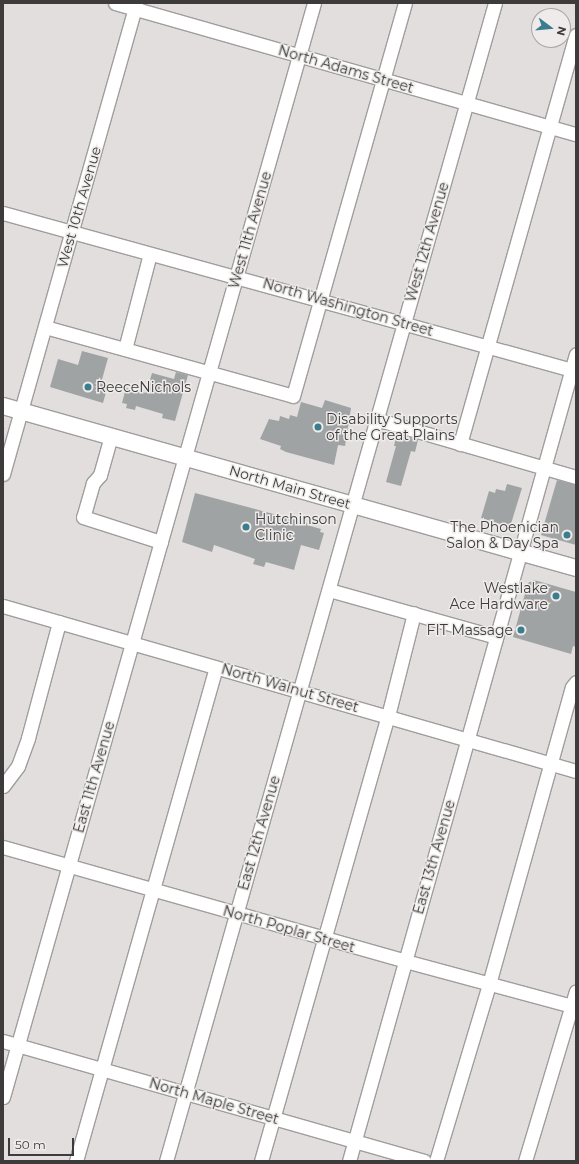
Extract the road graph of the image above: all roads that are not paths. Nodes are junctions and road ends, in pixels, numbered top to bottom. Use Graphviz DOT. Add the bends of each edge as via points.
graph roads {
  1 [pos="116,3"];
  2 [pos="314,3"];
  3 [pos="405,3"];
  4 [pos="495,3"];
  5 [pos="136,6"];
  6 [pos="576,35"];
  7 [pos="299,56"];
  8 [pos="384,79"];
  9 [pos="466,103"];
  10 [pos="550,126"];
  11 [pos="576,134"];
  12 [pos="3,213"];
  13 [pos="72,233"];
  14 [pos="150,254"];
  15 [pos="236,277"];
  16 [pos="321,299"];
  17 [pos="404,322"];
  18 [pos="44,327"];
  19 [pos="488,346"];
  20 [pos="125,350"];
  21 [pos="576,354"];
  22 [pos="574,370"];
  23 [pos="209,372"];
  24 [pos="3,406"];
  25 [pos="21,411"];
  26 [pos="376,419"];
  27 [pos="111,436"];
  28 [pos="460,444"];
  29 [pos="185,457"];
  30 [pos="543,468"];
  31 [pos="3,474"];
  32 [pos="576,477"];
  33 [pos="352,505"];
  34 [pos="161,542"];
  35 [pos="520,553"];
  36 [pos="576,568"];
  37 [pos="329,590"];
  38 [pos="3,606"];
  39 [pos="414,613"];
  40 [pos="59,622"];
  41 [pos="496,637"];
  42 [pos="132,643"];
  43 [pos="216,667"];
  44 [pos="576,682"];
  45 [pos="299,690"];
  46 [pos="388,716"];
  47 [pos="467,740"];
  48 [pos="551,764"];
  49 [pos="576,771"];
  50 [pos="3,786"];
  51 [pos="3,847"];
  52 [pos="70,866"];
  53 [pos="152,890"];
  54 [pos="236,913"];
  55 [pos="324,938"];
  56 [pos="405,961"];
  57 [pos="490,984"];
  58 [pos="576,991"];
  59 [pos="574,1006"];
  60 [pos="3,1041"];
  61 [pos="18,1045"];
  62 [pos="102,1069"];
  63 [pos="185,1093"];
  64 [pos="3,1097"];
  65 [pos="273,1118"];
  66 [pos="354,1142"];
  67 [pos="76,1161"];
  68 [pos="166,1161"];
  69 [pos="261,1161"];
  70 [pos="349,1161"];
  71 [pos="424,1161"];
  72 [pos="436,1161"];
  73 [pos="525,1161"];
  1 -- 5 [label="street, North Adams Street"];
  2 -- 7 [label="street, West 11th Avenue"];
  3 -- 8 [label="street"];
  4 -- 9 [label="street, West 12th Avenue"];
  5 -- 7 [label="street, North Adams Street"];
  5 -- 13 [label="street, West 10th Avenue"];
  6 -- 10 [label="street"];
  7 -- 8 [label="street, North Adams Street"];
  7 -- 15 [label="street, West 11th Avenue"];
  8 -- 9 [label="street, North Adams Street"];
  8 -- 16 [label="street"];
  9 -- 10 [label="street, North Adams Street"];
  9 -- 17 [label="street, West 12th Avenue"];
  10 -- 11 [label="street, North Adams Street"];
  10 -- 19 [label="street"];
  12 -- 13 [label="street, North Washington Street"];
  13 -- 14 [label="street, North Washington Street"];
  13 -- 18 [label="street, West 10th Avenue"];
  14 -- 15 [label="street, North Washington Street"];
  14 -- 20 [label="street"];
  15 -- 16 [label="street, North Washington Street"];
  15 -- 23 [label="street, West 11th Avenue"];
  16 -- 17 [label="street, North Washington Street"];
  16 -- 23 [label="street" via="293,396"];
  17 -- 19 [label="street, North Washington Street"];
  17 -- 26 [label="street, West 12th Avenue"];
  18 -- 20 [label="street"];
  18 -- 25 [label="street, West 10th Avenue"];
  19 -- 22 [label="street, North Washington Street"];
  19 -- 28 [label="street"];
  20 -- 23 [label="street"];
  21 -- 22 [label="street, East 13th Avenue"];
  22 -- 30 [label="street, East 13th Avenue"];
  23 -- 29 [label="street, West 11th Avenue"];
  24 -- 25 [label="main road, North Main Street"];
  25 -- 27 [label="main road, North Main Street"];
  25 -- 31 [label="street, West 10th Avenue"];
  26 -- 28 [label="street"];
  26 -- 33 [label="street, West 12th Avenue"];
  27 -- 29 [label="main road, North Main Street"];
  27 -- 34 [label="street" via="100,475 93,483 83,517"];
  28 -- 30 [label="street"];
  29 -- 33 [label="main road, North Main Street"];
  29 -- 34 [label="street, East 11th Avenue"];
  30 -- 32 [label="street"];
  30 -- 35 [label="street, East 13th Avenue"];
  33 -- 35 [label="main road, North Main Street"];
  33 -- 37 [label="street, East 12th Avenue"];
  34 -- 42 [label="street, East 11th Avenue"];
  35 -- 36 [label="main road, North Main Street"];
  35 -- 41 [label="street, East 13th Avenue"];
  37 -- 39 [label="street"];
  37 -- 45 [label="street, East 12th Avenue"];
  38 -- 40 [label="street, North Walnut Street"];
  39 -- 41 [label="street"];
  39 -- 46 [label="street"];
  40 -- 42 [label="street, North Walnut Street"];
  40 -- 50 [label="street" via="28,738 18,766"];
  41 -- 47 [label="street, East 13th Avenue"];
  42 -- 43 [label="street, North Walnut Street"];
  42 -- 52 [label="street, East 11th Avenue"];
  43 -- 45 [label="street, North Walnut Street"];
  43 -- 53 [label="street"];
  44 -- 48 [label="street" via="572,687"];
  45 -- 46 [label="street, North Walnut Street"];
  45 -- 54 [label="street, East 12th Avenue"];
  46 -- 47 [label="street, North Walnut Street"];
  46 -- 55 [label="street"];
  47 -- 48 [label="street, North Walnut Street"];
  47 -- 56 [label="street, East 13th Avenue"];
  48 -- 49 [label="street, North Walnut Street"];
  48 -- 57 [label="street"];
  51 -- 52 [label="street, North Poplar Street"];
  52 -- 53 [label="street, North Poplar Street"];
  52 -- 61 [label="street, East 11th Avenue"];
  53 -- 54 [label="street, North Poplar Street"];
  53 -- 62 [label="street"];
  54 -- 55 [label="street, North Poplar Street"];
  54 -- 63 [label="street, East 12th Avenue"];
  55 -- 56 [label="street, North Poplar Street"];
  55 -- 65 [label="street"];
  56 -- 57 [label="street, North Poplar Street"];
  56 -- 66 [label="street, East 13th Avenue"];
  57 -- 59 [label="street, North Poplar Street"];
  57 -- 72 [label="street"];
  58 -- 59 [label="street"];
  59 -- 73 [label="street"];
  60 -- 61 [label="street, North Maple Street"];
  61 -- 62 [label="street, North Maple Street"];
  61 -- 64 [label="street, East 11th Avenue"];
  62 -- 63 [label="street, North Maple Street"];
  62 -- 67 [label="street"];
  63 -- 65 [label="street, North Maple Street"];
  63 -- 68 [label="street, East 12th Avenue"];
  65 -- 66 [label="street, North Maple Street"];
  65 -- 69 [label="street"];
  66 -- 70 [label="street, East 13th Avenue"];
  66 -- 71 [label="street, North Maple Street"];
}
